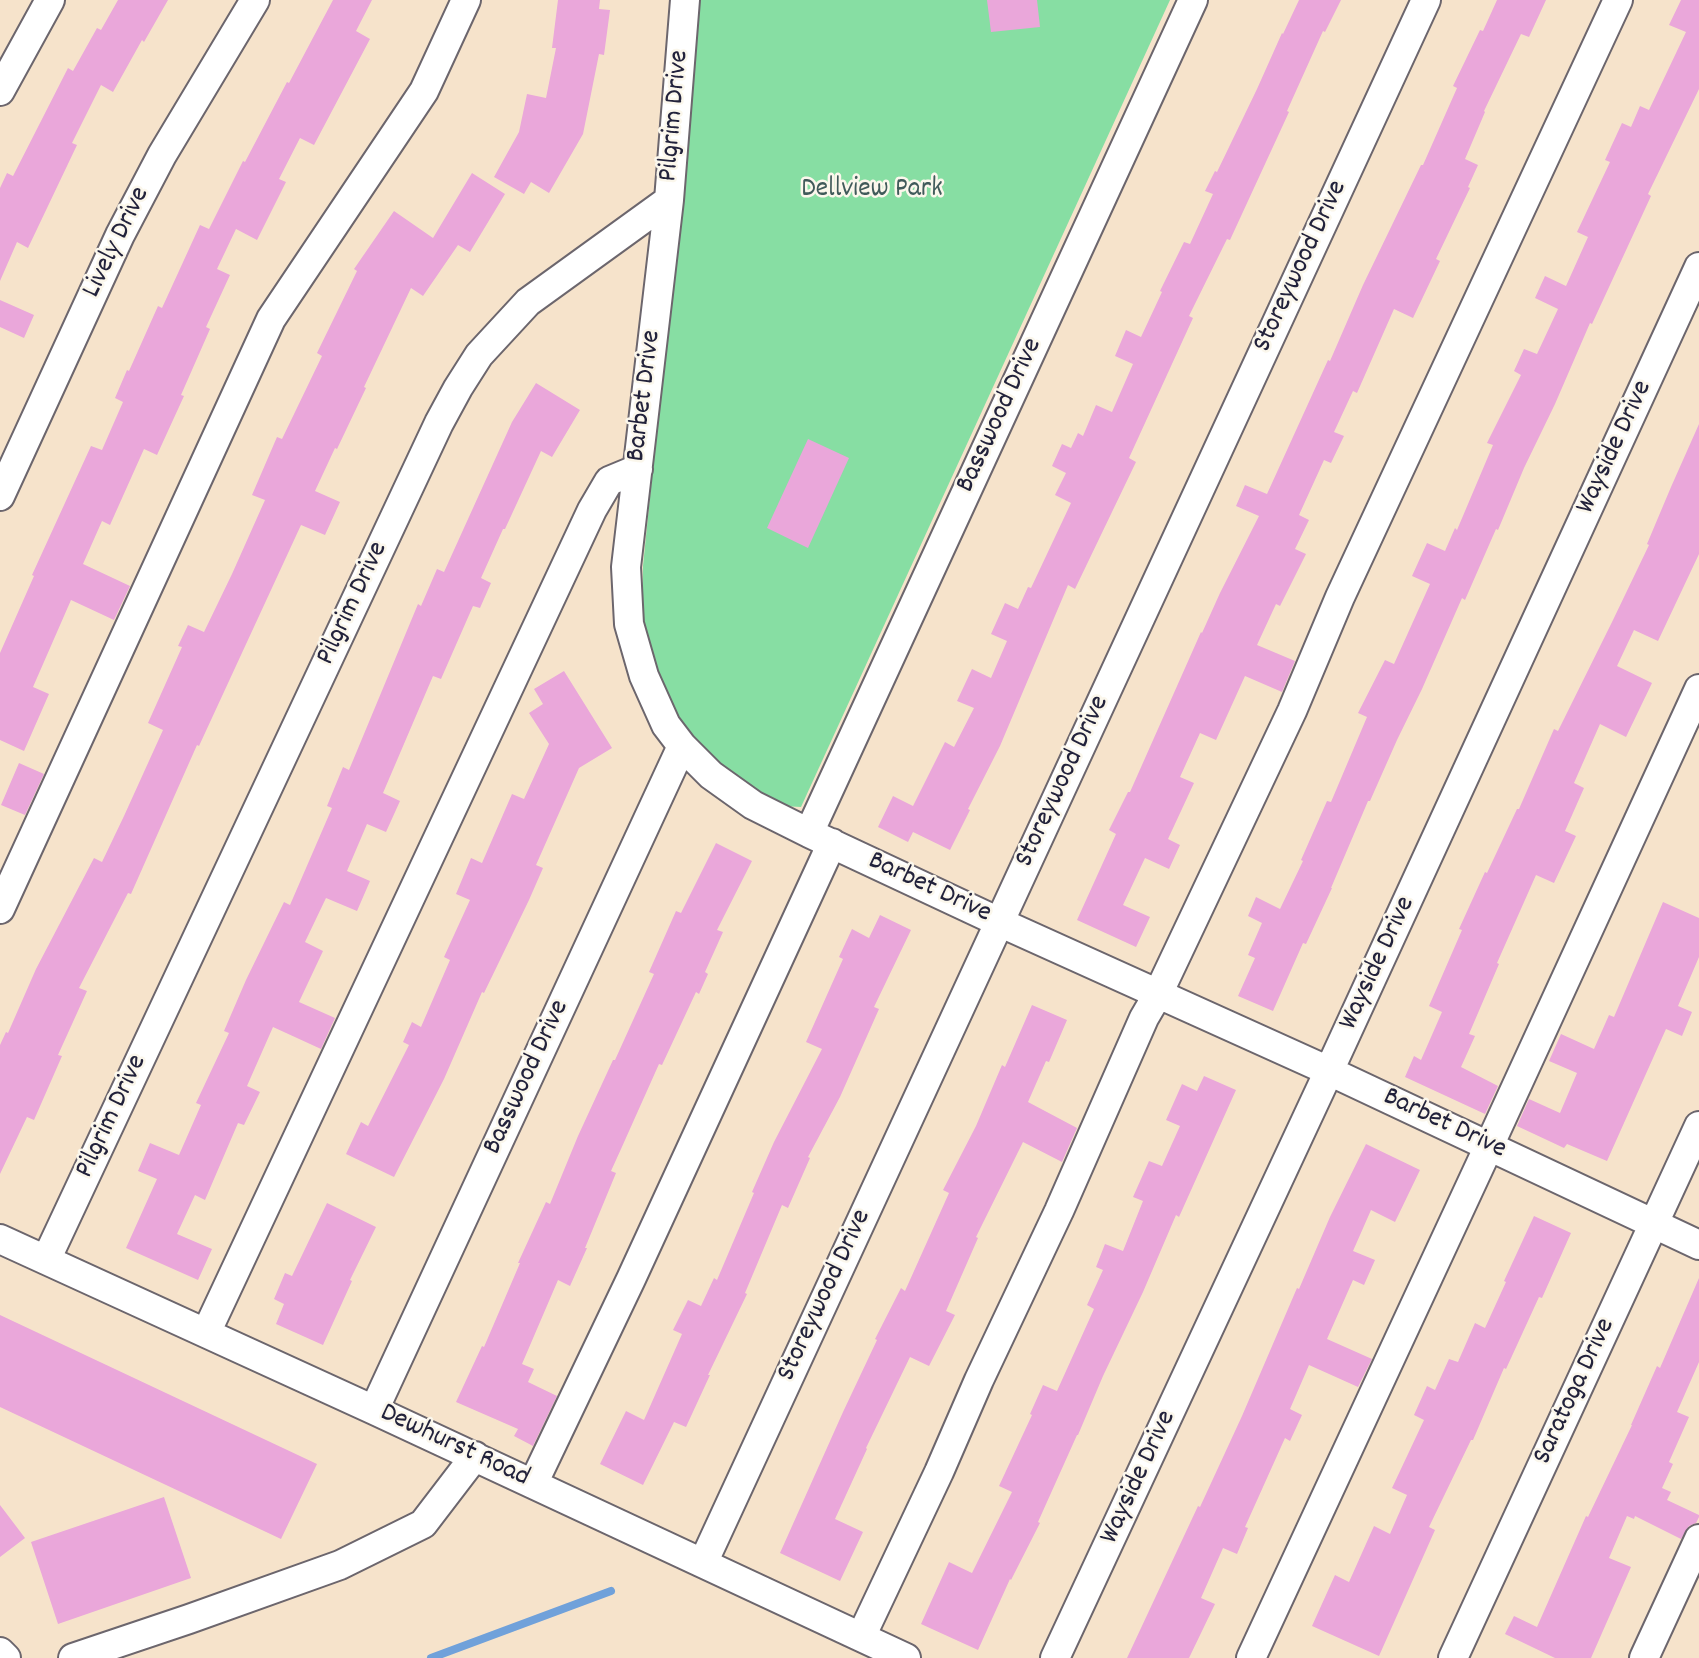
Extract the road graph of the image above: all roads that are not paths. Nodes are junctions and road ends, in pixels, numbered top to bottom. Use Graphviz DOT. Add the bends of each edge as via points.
graph roads {
  1 [pos="50,0"];
  2 [pos="255,0"];
  3 [pos="466,0"];
  4 [pos="685,0"];
  5 [pos="1193,0"];
  6 [pos="1426,0"];
  7 [pos="1618,0"];
  8 [pos="0,91"];
  9 [pos="669,200"];
  10 [pos="1699,267"];
  11 [pos="638,469"];
  12 [pos="0,496"];
  13 [pos="1699,689"];
  14 [pos="682,746"];
  15 [pos="820,838"];
  16 [pos="0,909"];
  17 [pos="999,922"];
  18 [pos="1158,994"];
  19 [pos="1329,1072"];
  20 [pos="1699,1126"];
  21 [pos="1489,1146"];
  22 [pos="1654,1224"];
  23 [pos="0,1239"];
  24 [pos="1699,1245"];
  25 [pos="46,1260"];
  26 [pos="206,1333"];
  27 [pos="374,1410"];
  28 [pos="475,1456"];
  29 [pos="533,1484"];
  30 [pos="1699,1539"];
  31 [pos="703,1563"];
  32 [pos="860,1637"];
  33 [pos="0,1652"];
  34 [pos="6,1658"];
  35 [pos="73,1658"];
  36 [pos="906,1658"];
  37 [pos="1055,1658"];
  38 [pos="1251,1658"];
  39 [pos="1453,1658"];
  40 [pos="1644,1658"];
  1 -- 8 [label="street"];
  2 -- 12 [label="street, Lively Drive" via="120,235"];
  3 -- 16 [label="street" via="424,91 271,318"];
  4 -- 9 [label="street, Pilgrim Drive"];
  5 -- 15 [label="street, Basswood Drive"];
  6 -- 17 [label="street, Storeywood Drive"];
  7 -- 18 [label="street"];
  9 -- 11 [label="street, Barbet Drive"];
  9 -- 25 [label="street, Pilgrim Drive" via="528,302 479,355 458,388"];
  10 -- 19 [label="street, Wayside Drive"];
  11 -- 14 [label="street, Barbet Drive" via="626,567 629,624 644,676 666,725"];
  11 -- 26 [label="street" via="609,481 592,510"];
  13 -- 21 [label="street"];
  14 -- 15 [label="street, Barbet Drive" via="711,775 753,805"];
  14 -- 27 [label="street, Basswood Drive"];
  15 -- 17 [label="street, Barbet Drive"];
  15 -- 29 [label="street, Basswood Drive" via="632,1279"];
  17 -- 18 [label="street, Barbet Drive"];
  17 -- 31 [label="street, Storeywood Drive"];
  18 -- 19 [label="street, Barbet Drive"];
  18 -- 32 [label="street"];
  19 -- 21 [label="street, Barbet Drive"];
  19 -- 37 [label="street, Wayside Drive"];
  20 -- 22 [label="street, Saratoga Drive"];
  21 -- 22 [label="street, Barbet Drive"];
  21 -- 38 [label="street"];
  22 -- 24 [label="street, Barbet Drive"];
  22 -- 39 [label="street, Saratoga Drive"];
  23 -- 25 [label="street, Dewhurst Road"];
  25 -- 26 [label="street, Dewhurst Road"];
  26 -- 27 [label="street, Dewhurst Road"];
  27 -- 28 [label="street, Dewhurst Road"];
  28 -- 29 [label="street, Dewhurst Road"];
  28 -- 35 [label="street" via="423,1524 340,1565"];
  29 -- 31 [label="street, Dewhurst Road"];
  30 -- 40 [label="street"];
  31 -- 32 [label="street, Dewhurst Road"];
  32 -- 36 [label="street, Dewhurst Road"];
  33 -- 34 [label="street"];
}
